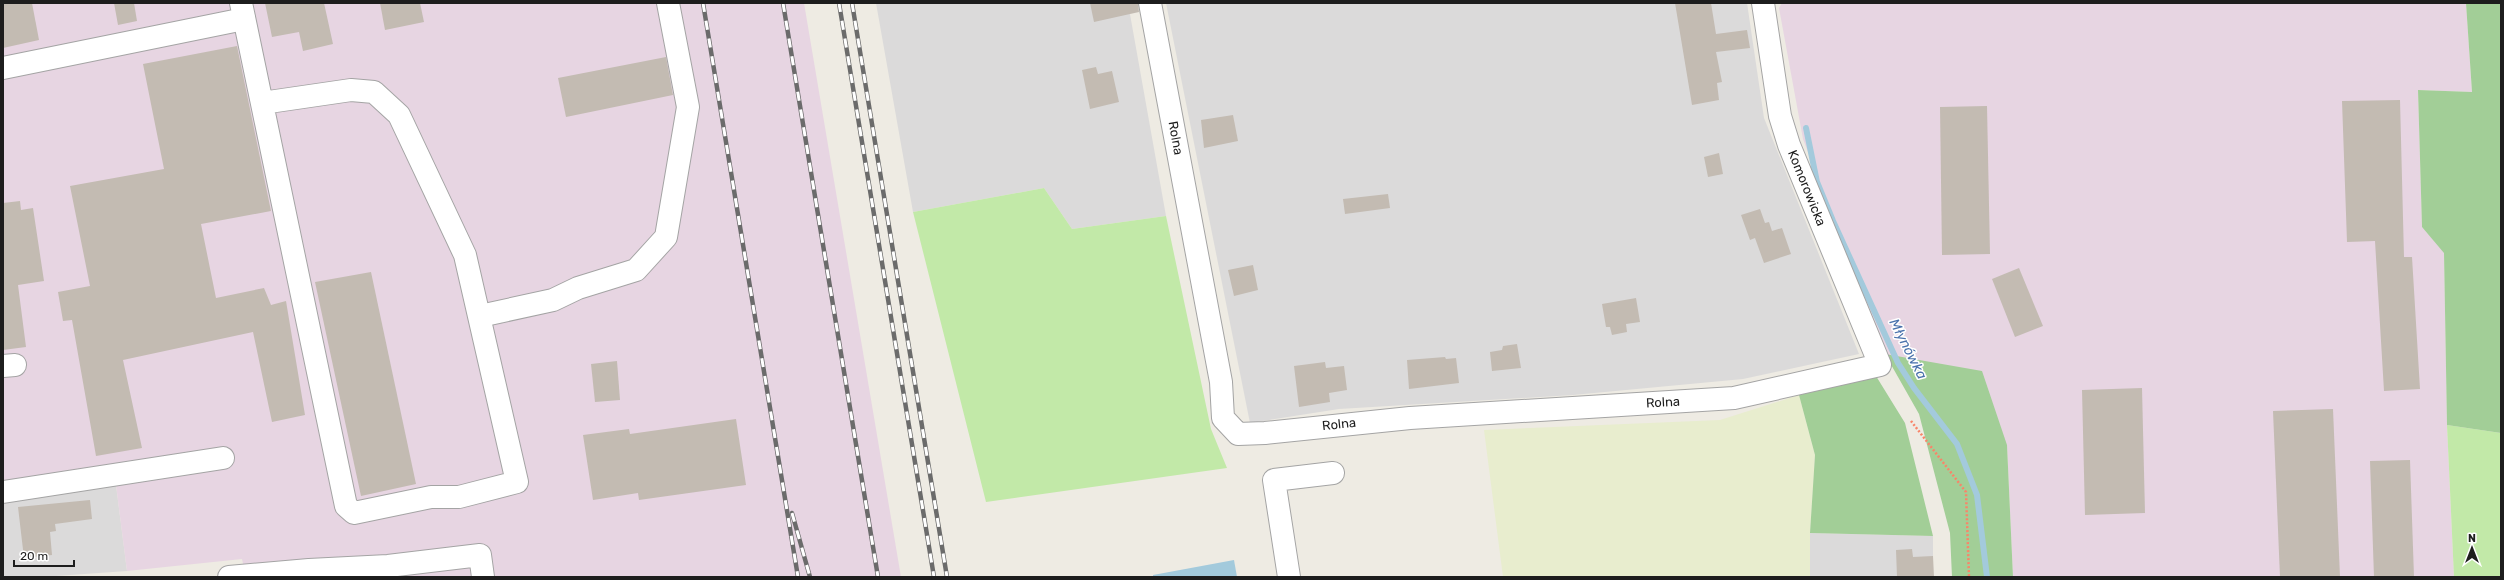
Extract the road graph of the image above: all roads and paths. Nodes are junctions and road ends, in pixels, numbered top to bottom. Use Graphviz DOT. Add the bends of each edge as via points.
graph roads {
  1 [pos="668,3"];
  2 [pos="1150,3"];
  3 [pos="1763,3"];
  4 [pos="243,11"];
  5 [pos="3,68"];
  6 [pos="262,103"];
  7 [pos="480,316"];
  8 [pos="1880,365"];
  9 [pos="1911,421"];
  10 [pos="223,458"];
  11 [pos="1333,473"];
  12 [pos="3,492"];
  13 [pos="389,572"];
  14 [pos="310,573"];
  15 [pos="229,577"];
  16 [pos="483,577"];
  17 [pos="1289,577"];
  18 [pos="1969,577"];
  1 -- 7 [label="street" via="688,106 666,237 636,270 578,288 553,300"];
  2 -- 8 [label="street, Rolna" via="1220,382 1223,418 1238,434 1410,418 1734,398"];
  3 -- 8 [label="street, Komorowicka" via="1780,116 1789,145"];
  4 -- 5 [label="street"];
  4 -- 6 [label="street"];
  6 -- 7 [label="street" via="351,90 374,92 399,115 465,255"];
  6 -- 7 [label="street" via="346,506 354,513 431,497 459,497 517,482"];
  9 -- 18 [label="path" via="1966,492"];
  10 -- 12 [label="street"];
  11 -- 17 [label="street" via="1274,480"];
  13 -- 14 [label="street"];
  13 -- 16 [label="street" via="480,554"];
  14 -- 15 [label="street"];
}
